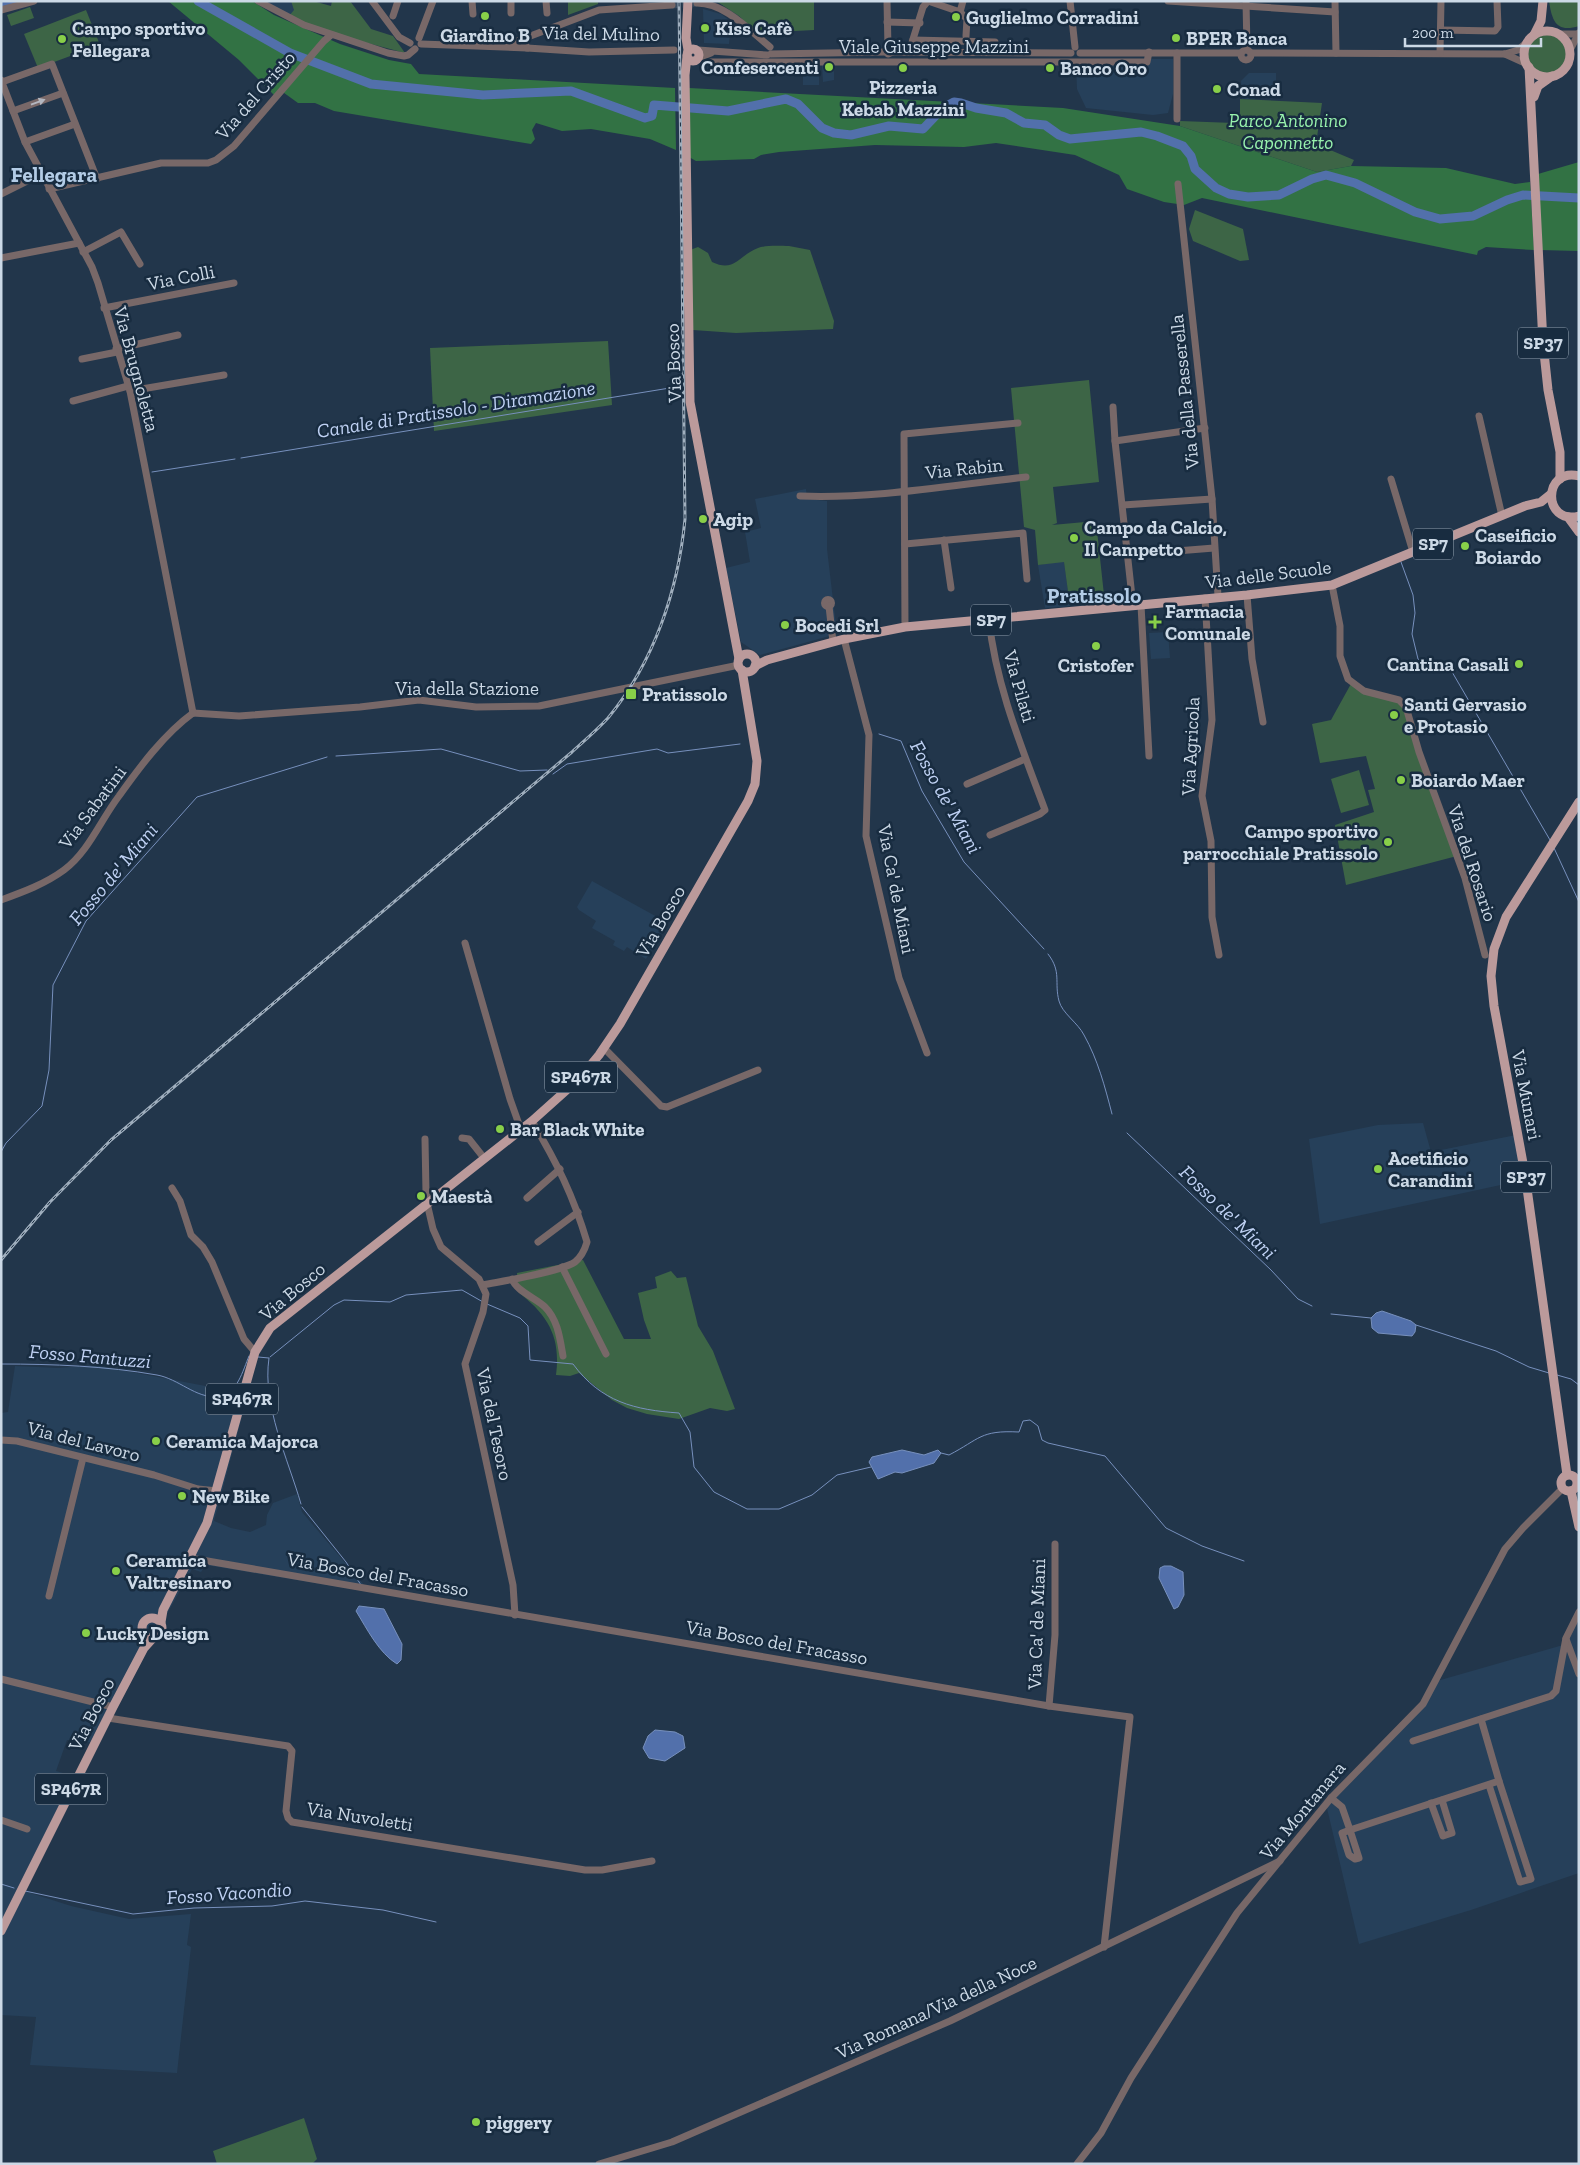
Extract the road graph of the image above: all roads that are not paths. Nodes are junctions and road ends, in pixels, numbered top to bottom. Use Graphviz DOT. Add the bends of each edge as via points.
graph roads {
  1 [pos="34,1"];
  2 [pos="258,1"];
  3 [pos="372,1"];
  4 [pos="398,1"];
  5 [pos="433,1"];
  6 [pos="472,1"];
  7 [pos="511,1"];
  8 [pos="546,1"];
  9 [pos="887,1"];
  10 [pos="928,1"];
  11 [pos="963,1"];
  12 [pos="1070,1"];
  13 [pos="1168,1"];
  14 [pos="1335,1"];
  15 [pos="1441,1"];
  16 [pos="1497,1"];
  17 [pos="693,2"];
  18 [pos="672,5"];
  19 [pos="1247,5"];
  20 [pos="1544,6"];
  21 [pos="1,10"];
  22 [pos="960,12"];
  23 [pos="1335,12"];
  24 [pos="511,13"];
  25 [pos="547,13"];
  26 [pos="472,14"];
  27 [pos="393,16"];
  28 [pos="887,22"];
  29 [pos="920,24"];
  30 [pos="1441,30"];
  31 [pos="1558,33"];
  32 [pos="331,35"];
  33 [pos="1577,36"];
  34 [pos="1531,38"];
  35 [pos="523,39"];
  36 [pos="966,39"];
  37 [pos="913,40"];
  38 [pos="420,41"];
  39 [pos="995,42"];
  40 [pos="412,46"];
  41 [pos="504,46"];
  42 [pos="527,48"];
  43 [pos="674,50"];
  44 [pos="888,50"];
  45 [pos="1570,50"];
  46 [pos="768,51"];
  47 [pos="1076,51"];
  48 [pos="909,52"];
  49 [pos="1149,52"];
  50 [pos="1246,52"];
  51 [pos="1177,53"];
  52 [pos="1336,53"];
  53 [pos="1440,53"];
  54 [pos="694,54"];
  55 [pos="1505,54"];
  56 [pos="711,62"];
  57 [pos="1528,66"];
  58 [pos="1552,76"];
  59 [pos="2,81"];
  60 [pos="63,93"];
  61 [pos="1532,102"];
  62 [pos="13,111"];
  63 [pos="1177,120"];
  64 [pos="75,124"];
  65 [pos="25,142"];
  66 [pos="41,174"];
  67 [pos="98,179"];
  68 [pos="1178,184"];
  69 [pos="49,189"];
  70 [pos="1,194"];
  71 [pos="78,243"];
  72 [pos="84,252"];
  73 [pos="1,258"];
  74 [pos="140,264"];
  75 [pos="234,283"];
  76 [pos="104,308"];
  77 [pos="178,335"];
  78 [pos="117,350"];
  79 [pos="82,359"];
  80 [pos="224,375"];
  81 [pos="129,388"];
  82 [pos="73,401"];
  83 [pos="1113,406"];
  84 [pos="1479,416"];
  85 [pos="1018,423"];
  86 [pos="1205,428"];
  87 [pos="1115,440"];
  88 [pos="1560,452"];
  89 [pos="1577,476"];
  90 [pos="1026,477"];
  91 [pos="1392,479"];
  92 [pos="1560,479"];
  93 [pos="905,491"];
  94 [pos="1551,494"];
  95 [pos="800,496"];
  96 [pos="1212,499"];
  97 [pos="1534,504"];
  98 [pos="1123,505"];
  99 [pos="1554,508"];
  100 [pos="1502,516"];
  101 [pos="1579,516"];
  102 [pos="1568,517"];
  103 [pos="1579,532"];
  104 [pos="944,540"];
  105 [pos="905,544"];
  106 [pos="1214,548"];
  107 [pos="1413,552"];
  108 [pos="1128,555"];
  109 [pos="1027,579"];
  110 [pos="1332,585"];
  111 [pos="951,588"];
  112 [pos="1247,595"];
  113 [pos="1218,596"];
  114 [pos="1205,598"];
  115 [pos="828,606"];
  116 [pos="1137,606"];
  117 [pos="989,620"];
  118 [pos="905,627"];
  119 [pos="735,638"];
  120 [pos="844,639"];
  121 [pos="833,642"];
  122 [pos="751,655"];
  123 [pos="767,660"];
  124 [pos="740,665"];
  125 [pos="754,668"];
  126 [pos="747,696"];
  127 [pos="192,713"];
  128 [pos="1262,722"];
  129 [pos="1149,756"];
  130 [pos="1025,759"];
  131 [pos="967,784"];
  132 [pos="1579,802"];
  133 [pos="990,835"];
  134 [pos="1,900"];
  135 [pos="465,944"];
  136 [pos="1219,955"];
  137 [pos="1485,955"];
  138 [pos="604,1048"];
  139 [pos="927,1053"];
  140 [pos="758,1070"];
  141 [pos="532,1121"];
  142 [pos="521,1130"];
  143 [pos="462,1138"];
  144 [pos="425,1139"];
  145 [pos="484,1158"];
  146 [pos="560,1170"];
  147 [pos="172,1188"];
  148 [pos="527,1198"];
  149 [pos="428,1202"];
  150 [pos="578,1212"];
  151 [pos="538,1242"];
  152 [pos="562,1267"];
  153 [pos="512,1279"];
  154 [pos="483,1285"];
  155 [pos="606,1354"];
  156 [pos="254,1356"];
  157 [pos="563,1356"];
  158 [pos="1,1440"];
  159 [pos="83,1458"];
  160 [pos="1567,1475"];
  161 [pos="1578,1481"];
  162 [pos="1567,1490"];
  163 [pos="217,1491"];
  164 [pos="1579,1527"];
  165 [pos="1055,1544"];
  166 [pos="190,1558"];
  167 [pos="49,1596"];
  168 [pos="515,1615"];
  169 [pos="1578,1617"];
  170 [pos="157,1620"];
  171 [pos="149,1637"];
  172 [pos="1566,1638"];
  173 [pos="1579,1674"];
  174 [pos="1,1679"];
  175 [pos="1049,1706"];
  176 [pos="113,1707"];
  177 [pos="108,1718"];
  178 [pos="1481,1719"];
  179 [pos="1413,1741"];
  180 [pos="1499,1781"];
  181 [pos="1489,1785"];
  182 [pos="1331,1798"];
  183 [pos="1442,1800"];
  184 [pos="1431,1803"];
  185 [pos="1,1820"];
  186 [pos="27,1828"];
  187 [pos="652,1861"];
  188 [pos="1280,1861"];
  189 [pos="1,1931"];
  190 [pos="1104,1947"];
  191 [pos="598,2164"];
  192 [pos="1077,2164"];
  1 -- 21 [label="street"];
  2 -- 32 [label="street"];
  3 -- 40 [label="street" via="399,37"];
  4 -- 27 [label="street"];
  5 -- 38 [label="street"];
  6 -- 26 [label="street"];
  7 -- 24 [label="street"];
  8 -- 25 [label="street"];
  9 -- 28 [label="street"];
  10 -- 22 [label="street"];
  10 -- 29 [label="street" via="923,7"];
  11 -- 22 [label="street"];
  12 -- 47 [label="street"];
  13 -- 19 [label="street"];
  14 -- 23 [label="street"];
  15 -- 30 [label="street"];
  16 -- 30 [label="street" via="1498,27 1493,32"];
  17 -- 46 [label="street" via="723,10 760,39"];
  17 -- 54 [label="main road, SP467R" via="686,25"];
  18 -- 35 [label="street" via="599,10"];
  19 -- 23 [label="street"];
  19 -- 50 [label="street"];
  20 -- 31 [label="main road"];
  20 -- 34 [label="main road"];
  22 -- 36 [label="street" via="967,19"];
  23 -- 52 [label="street"];
  28 -- 29 [label="street"];
  28 -- 44 [label="street"];
  29 -- 37 [label="street"];
  30 -- 53 [label="street"];
  31 -- 33 [label="street"];
  31 -- 34 [label="main road" via="1543,31"];
  31 -- 45 [label="main road"];
  32 -- 40 [label="street" via="399,56 408,55"];
  32 -- 67 [label="street, Via del Cristo" via="234,146 216,160 161,163"];
  33 -- 45 [label="street"];
  34 -- 55 [label="street, Viale Giuseppe Mazzini" via="1518,50"];
  34 -- 57 [label="main road" via="1524,54"];
  35 -- 41 [label="street"];
  35 -- 42 [label="street, Via del Mulino"];
  36 -- 37 [label="street"];
  36 -- 39 [label="street"];
  37 -- 48 [label="street"];
  38 -- 40 [label="street" via="414,37"];
  38 -- 41 [label="street, Via del Mulino" via="442,46"];
  41 -- 42 [label="street, Via del Mulino"];
  42 -- 43 [label="street, Via del Mulino" via="589,52"];
  44 -- 46 [label="street, Viale Giuseppe Mazzini"];
  44 -- 48 [label="street, Viale Giuseppe Mazzini"];
  45 -- 58 [label="main road" via="1566,67"];
  46 -- 54 [label="street, Viale Giuseppe Mazzini"];
  47 -- 48 [label="street, Viale Giuseppe Mazzini"];
  47 -- 49 [label="street, Viale Giuseppe Mazzini"];
  49 -- 51 [label="street, Viale Giuseppe Mazzini"];
  49 -- 56 [label="street, Viale Giuseppe Mazzini" via="1147,62"];
  50 -- 51 [label="street, Viale Giuseppe Mazzini"];
  50 -- 52 [label="street, Viale Giuseppe Mazzini"];
  51 -- 63 [label="street"];
  52 -- 53 [label="street, Viale Giuseppe Mazzini"];
  53 -- 55 [label="street, Viale Giuseppe Mazzini"];
  54 -- 119 [label="main road, Via Bosco / SP467R" via="685,81 690,402"];
  55 -- 57 [label="street, Viale Giuseppe Mazzini"];
  57 -- 58 [label="main road" via="1542,76"];
  57 -- 61 [label="main road, SP37"];
  58 -- 61 [label="main road" via="1538,86"];
  59 -- 60 [label="street" via="52,64"];
  59 -- 62 [label="street, Via Brugnoletta"];
  62 -- 60 [label="street, one-way"];
  60 -- 64 [label="street"];
  61 -- 88 [label="main road, SP37" via="1543,343"];
  62 -- 65 [label="street, Via Brugnoletta"];
  64 -- 65 [label="street"];
  64 -- 67 [label="street"];
  65 -- 66 [label="street, Via Brugnoletta"];
  66 -- 69 [label="street, Via Brugnoletta"];
  66 -- 70 [label="street"];
  67 -- 69 [label="street, Via del Cristo"];
  68 -- 86 [label="street, Via della Passerella"];
  69 -- 71 [label="street, Via Brugnoletta"];
  71 -- 72 [label="street, Via Brugnoletta"];
  71 -- 73 [label="street"];
  72 -- 74 [label="street" via="121,232"];
  72 -- 76 [label="street, Via Brugnoletta"];
  75 -- 76 [label="street, Via Colli"];
  76 -- 78 [label="street, Via Brugnoletta"];
  77 -- 78 [label="street"];
  78 -- 79 [label="street"];
  78 -- 81 [label="street, Via Brugnoletta"];
  80 -- 81 [label="street"];
  81 -- 82 [label="street"];
  81 -- 127 [label="street, Via Brugnoletta"];
  83 -- 87 [label="street"];
  84 -- 100 [label="street"];
  85 -- 93 [label="street" via="904,434"];
  86 -- 87 [label="street"];
  86 -- 96 [label="street, Via della Passerella"];
  87 -- 98 [label="street"];
  88 -- 89 [label="main road, SP37" via="1568,468"];
  88 -- 92 [label="main road, SP37"];
  89 -- 92 [label="main road"];
  90 -- 93 [label="street, Via Rabin"];
  91 -- 107 [label="street"];
  92 -- 94 [label="main road"];
  93 -- 95 [label="street, Via Rabin"];
  93 -- 105 [label="street"];
  94 -- 97 [label="main road, Via delle Scuole / SP7"];
  94 -- 99 [label="main road"];
  96 -- 98 [label="street"];
  96 -- 106 [label="street, Via della Passerella"];
  97 -- 99 [label="main road"];
  97 -- 100 [label="main road, Via delle Scuole / SP7"];
  98 -- 108 [label="street"];
  99 -- 102 [label="main road"];
  100 -- 107 [label="main road, Via delle Scuole / SP7"];
  101 -- 102 [label="main road"];
  102 -- 103 [label="main road"];
  104 -- 105 [label="street"];
  104 -- 109 [label="street" via="1027,532"];
  104 -- 111 [label="street"];
  105 -- 118 [label="street"];
  106 -- 108 [label="street"];
  106 -- 113 [label="street, Via della Passerella"];
  107 -- 110 [label="main road, Via delle Scuole / SP7"];
  108 -- 116 [label="street"];
  110 -- 112 [label="main road, Via delle Scuole / SP7"];
  110 -- 137 [label="street, Via del Rosario" via="1340,626 1340,656 1348,679 1364,691 1399,700 1406,707 1465,878"];
  112 -- 113 [label="main road, Via delle Scuole / SP7"];
  112 -- 128 [label="street" via="1252,659"];
  113 -- 114 [label="main road, Via delle Scuole / SP7"];
  114 -- 116 [label="main road, Via delle Scuole / SP7"];
  114 -- 136 [label="street, Via Agricola" via="1212,720 1202,796 1211,841 1212,917"];
  115 -- 121 [label="street"];
  116 -- 117 [label="main road, Via delle Scuole / SP7"];
  116 -- 129 [label="street"];
  117 -- 118 [label="main road, Via delle Scuole / SP7"];
  117 -- 130 [label="street, Via Pilati" via="992,653"];
  118 -- 120 [label="main road, Via delle Scuole / SP7"];
  119 -- 122 [label="main road, Via Bosco / SP467R"];
  119 -- 124 [label="main road, Via Bosco / SP467R"];
  120 -- 121 [label="main road, Via delle Scuole / SP7"];
  120 -- 139 [label="street, Via Ca' de Miani" via="869,735 866,836 899,978"];
  121 -- 123 [label="main road, Via delle Scuole / SP7"];
  122 -- 123 [label="main road"];
  122 -- 124 [label="main road" via="744,655"];
  122 -- 125 [label="main road, Via Bosco / SP467R" via="755,661"];
  123 -- 125 [label="main road, Via delle Scuole / SP7"];
  124 -- 125 [label="main road" via="747,672"];
  124 -- 126 [label="main road, Via Bosco / SP467R"];
  124 -- 127 [label="street, Via della Stazione" via="539,706 476,708 419,700 239,716"];
  125 -- 126 [label="main road, Via Bosco / SP467R"];
  126 -- 138 [label="main road, Via Bosco / SP467R" via="758,774 752,794"];
  127 -- 134 [label="street, Via Sabatini" via="150,757 118,797 88,846 64,870 30,889"];
  130 -- 131 [label="street"];
  130 -- 133 [label="street, Via Pilati" via="1045,810"];
  132 -- 160 [label="main road, Via Munari / SP37" via="1504,922 1494,948 1491,976 1527,1187"];
  135 -- 142 [label="street"];
  138 -- 140 [label="street" via="661,1106"];
  138 -- 141 [label="main road, Via Bosco / SP467R" via="573,1085"];
  141 -- 142 [label="main road, Via Bosco / SP467R"];
  141 -- 146 [label="street"];
  142 -- 145 [label="main road, Via Bosco / SP467R"];
  143 -- 145 [label="street" via="469,1140"];
  144 -- 149 [label="street"];
  145 -- 149 [label="main road, Via Bosco / SP467R"];
  146 -- 148 [label="street"];
  146 -- 150 [label="street"];
  147 -- 156 [label="street" via="180,1201 191,1235 204,1247 212,1262"];
  149 -- 154 [label="street" via="433,1229 441,1247"];
  149 -- 156 [label="main road, Via Bosco / SP467R" via="270,1328"];
  150 -- 151 [label="street"];
  150 -- 152 [label="street" via="588,1242 575,1262"];
  152 -- 153 [label="street"];
  152 -- 155 [label="street"];
  153 -- 154 [label="street"];
  153 -- 157 [label="street" via="514,1285 539,1302 552,1316"];
  154 -- 168 [label="street, Via del Tesoro" via="486,1294 483,1312 465,1364 513,1585"];
  156 -- 163 [label="main road, Via Bosco / SP467R"];
  158 -- 159 [label="street, Via del Lavoro"];
  159 -- 163 [label="street, Via del Lavoro" via="198,1489"];
  159 -- 167 [label="street"];
  160 -- 161 [label="main road"];
  160 -- 162 [label="main road, Via Munari / SP37" via="1561,1480"];
  161 -- 162 [label="main road" via="1576,1488"];
  162 -- 164 [label="main road"];
  162 -- 182 [label="street, Via Montanara" via="1522,1528 1505,1549 1423,1704"];
  163 -- 166 [label="main road, Via Bosco / SP467R" via="207,1523"];
  165 -- 175 [label="street, Via Ca' de Miani" via="1055,1635"];
  166 -- 168 [label="street, Via Bosco del Fracasso"];
  166 -- 170 [label="main road, Via Bosco / SP467R"];
  168 -- 175 [label="street, Via Bosco del Fracasso"];
  169 -- 172 [label="street"];
  170 -- 171 [label="main road, Via Bosco / SP467R" via="162,1632"];
  170 -- 171 [label="main road, Via Bosco / SP467R" via="144,1623 142,1630"];
  171 -- 176 [label="main road, Via Bosco / SP467R"];
  172 -- 173 [label="street"];
  172 -- 178 [label="street" via="1556,1691 1552,1696"];
  174 -- 176 [label="street"];
  175 -- 190 [label="street, Via Bosco del Fracasso" via="1130,1716"];
  176 -- 177 [label="main road, Via Bosco / SP467R"];
  177 -- 187 [label="street, Via Nuvoletti" via="288,1746 292,1751 286,1811 292,1822 584,1870"];
  177 -- 189 [label="main road, Via Bosco / SP467R"];
  178 -- 179 [label="street"];
  178 -- 180 [label="street"];
  180 -- 181 [label="street"];
  180 -- 181 [label="street" via="1531,1879 1520,1882"];
  181 -- 183 [label="street"];
  182 -- 184 [label="street" via="1342,1807 1350,1830"];
  182 -- 188 [label="street, Via Montanara"];
  183 -- 184 [label="street"];
  183 -- 184 [label="street" via="1452,1833 1443,1836"];
  185 -- 186 [label="street"];
  188 -- 190 [label="street, Via Romana/Via della Noce"];
  188 -- 192 [label="street, Via Montanara" via="1227,1929 1131,2078 1101,2134"];
  190 -- 191 [label="street, Via Romana/Via della Noce" via="950,2021 710,2126 661,2146"];
}
